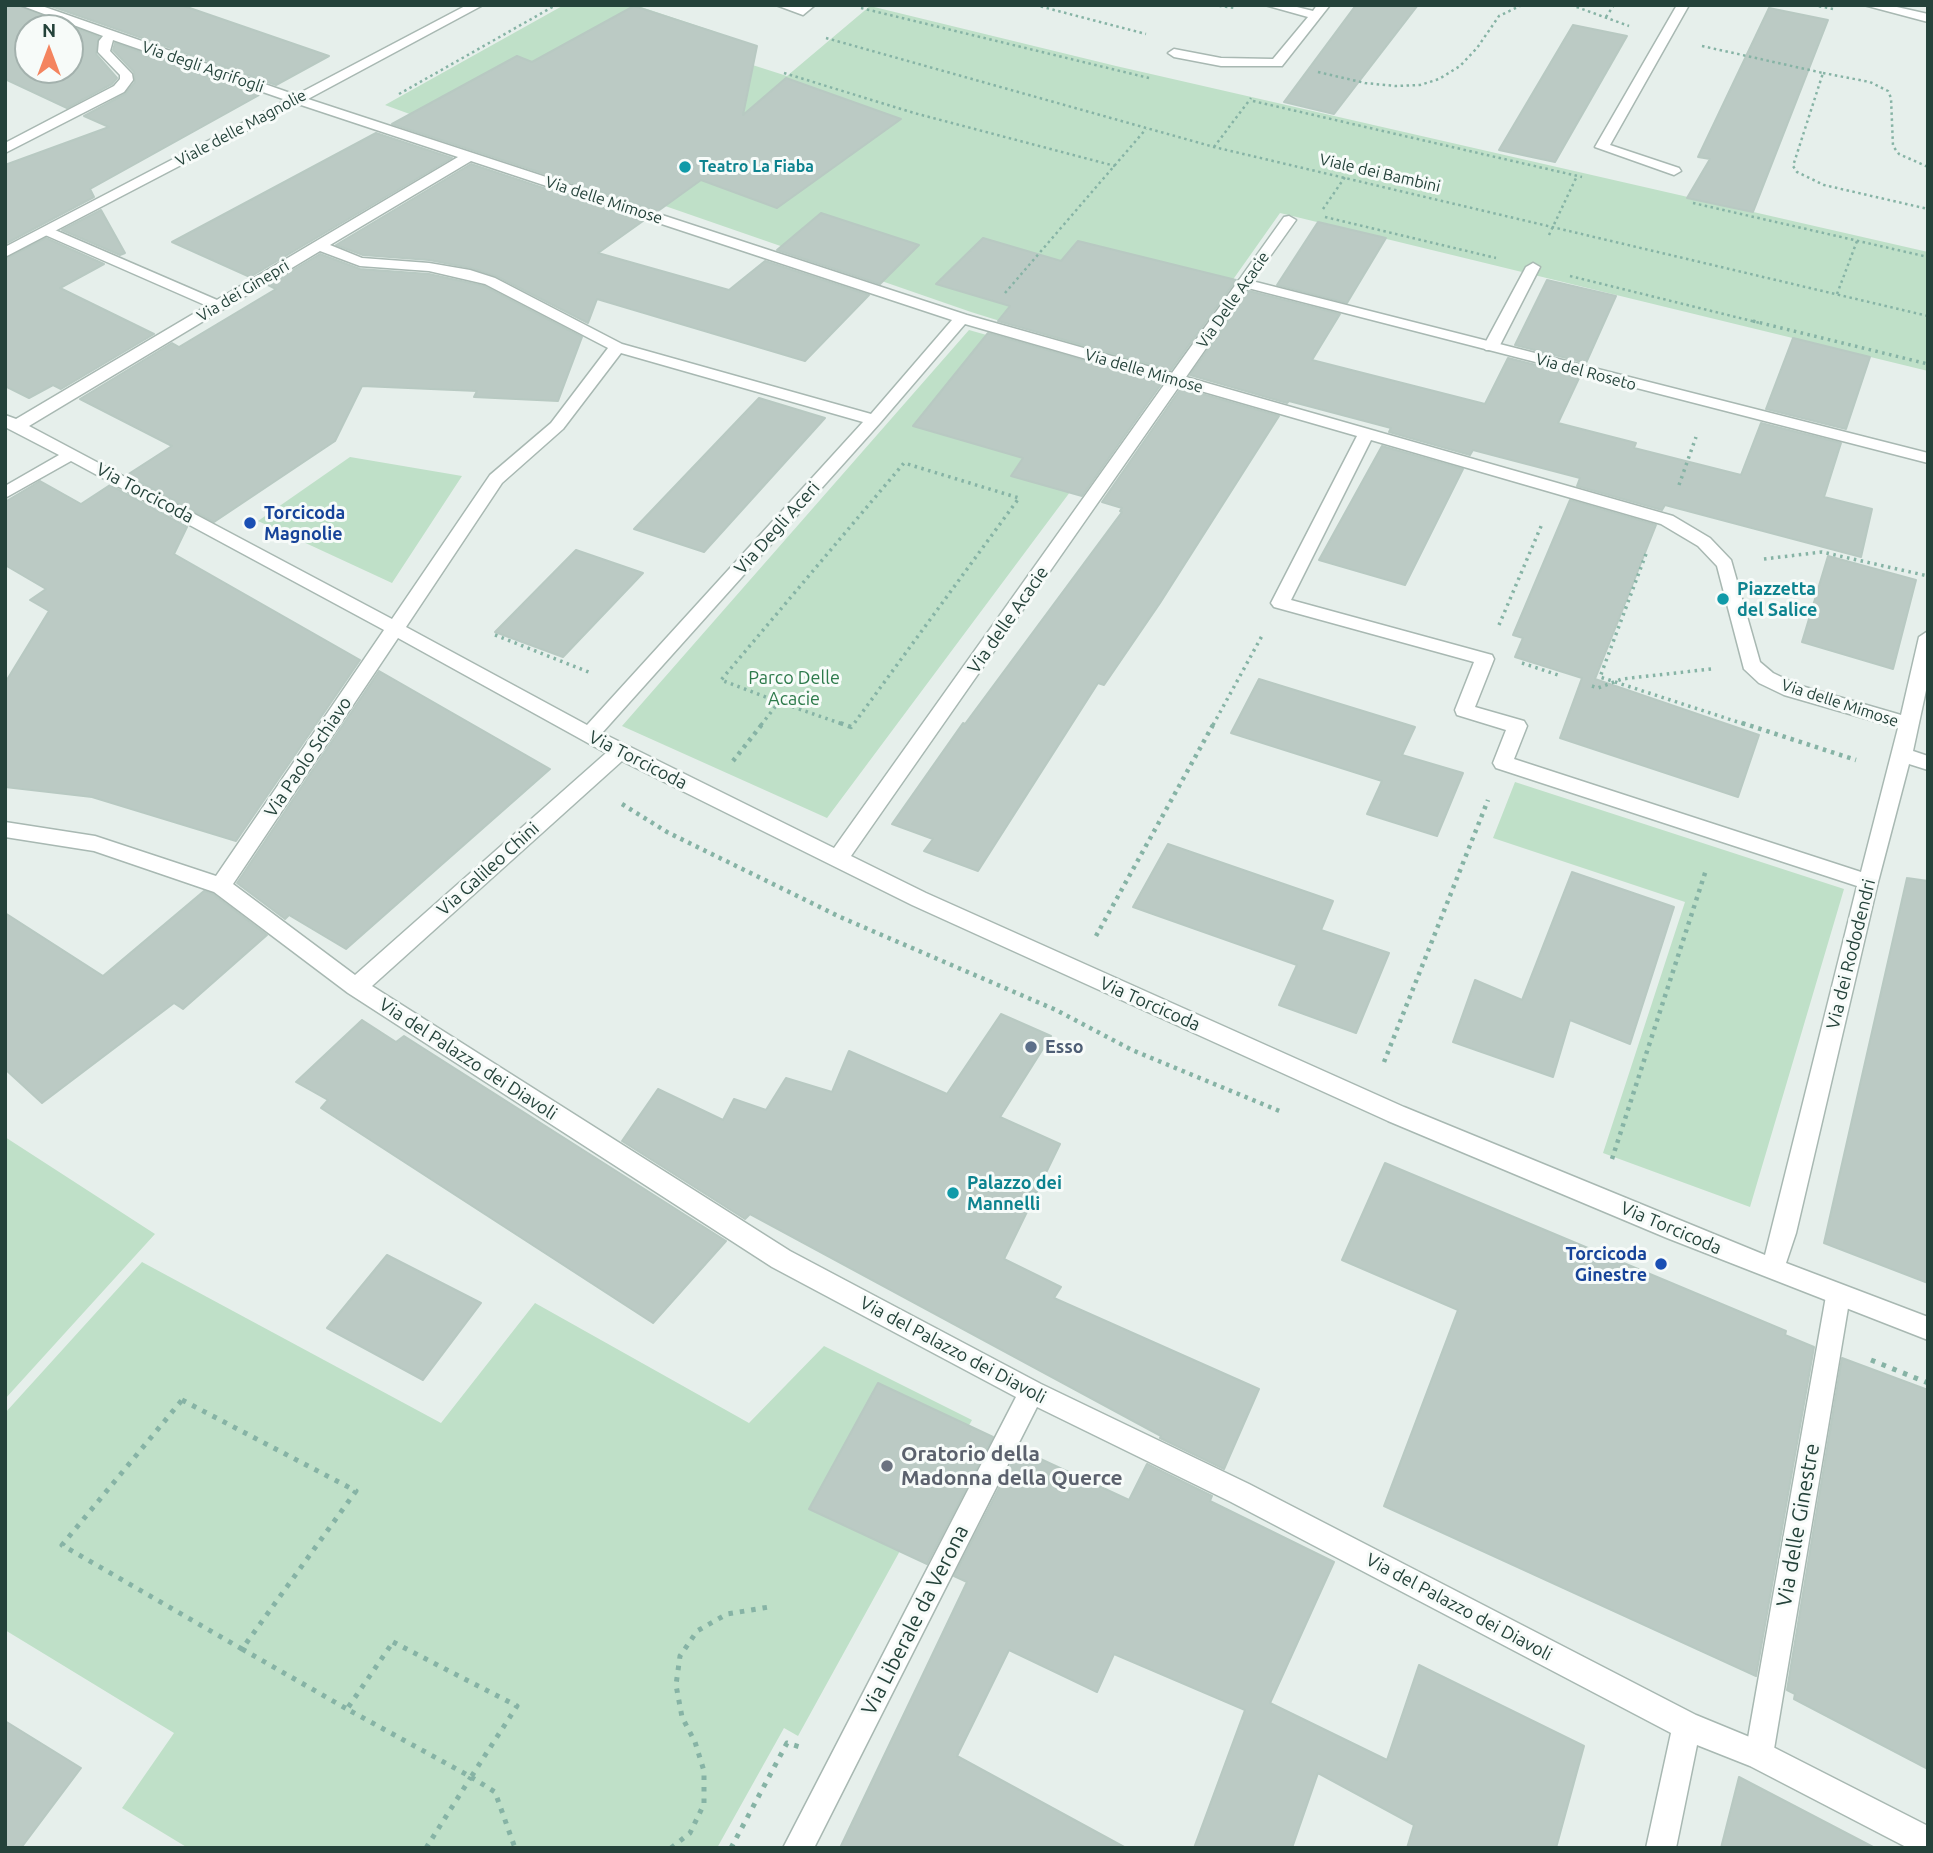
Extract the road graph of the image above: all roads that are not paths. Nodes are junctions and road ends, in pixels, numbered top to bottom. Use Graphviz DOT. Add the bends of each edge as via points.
graph roads {
  1 [pos="26,5"];
  2 [pos="477,5"];
  3 [pos="782,5"];
  4 [pos="809,5"];
  5 [pos="1271,5"];
  6 [pos="1683,5"];
  7 [pos="1870,5"];
  8 [pos="1320,10"];
  9 [pos="1928,18"];
  10 [pos="110,36"];
  11 [pos="1174,53"];
  12 [pos="296,99"];
  13 [pos="5,149"];
  14 [pos="469,156"];
  15 [pos="1674,171"];
  16 [pos="1289,220"];
  17 [pos="48,231"];
  18 [pos="320,246"];
  19 [pos="5,253"];
  20 [pos="1534,267"];
  21 [pos="1244,283"];
  22 [pos="219,306"];
  23 [pos="970,320"];
  24 [pos="617,347"];
  25 [pos="1491,347"];
  26 [pos="1178,381"];
  27 [pos="874,420"];
  28 [pos="11,423"];
  29 [pos="1366,434"];
  30 [pos="72,454"];
  31 [pos="1928,458"];
  32 [pos="5,493"];
  33 [pos="395,628"];
  34 [pos="1928,638"];
  35 [pos="1908,724"];
  36 [pos="589,734"];
  37 [pos="620,752"];
  38 [pos="1928,763"];
  39 [pos="1899,764"];
  40 [pos="5,829"];
  41 [pos="837,860"];
  42 [pos="1868,882"];
  43 [pos="221,886"];
  44 [pos="356,987"];
  45 [pos="1772,1270"];
  46 [pos="1838,1296"];
  47 [pos="1928,1329"];
  48 [pos="1032,1392"];
  49 [pos="1687,1726"];
  50 [pos="1759,1755"];
  51 [pos="1928,1842"];
  52 [pos="799,1848"];
  53 [pos="1661,1848"];
  1 -- 10 [label="street, Via degli Agrifogli"];
  2 -- 12 [label="street, Viale delle Magnolie"];
  3 -- 4 [label="street" via="803,11"];
  5 -- 8 [label="street"];
  6 -- 15 [label="street" via="1602,147"];
  7 -- 9 [label="street"];
  8 -- 11 [label="street" via="1277,62 1221,62"];
  10 -- 12 [label="street, Via degli Agrifogli"];
  10 -- 13 [label="street, Via degli Agrifogli" via="104,52 126,74 119,89"];
  12 -- 14 [label="street, Via delle Mimose"];
  12 -- 17 [label="street, Viale delle Magnolie"];
  14 -- 18 [label="street, Via dei Ginepri"];
  14 -- 23 [label="street, Via delle Mimose"];
  16 -- 21 [label="street, Via Delle Acacie"];
  17 -- 19 [label="street, Viale delle Magnolie"];
  17 -- 22 [label="street"];
  18 -- 22 [label="street, Via dei Ginepri"];
  18 -- 24 [label="street" via="360,262 429,267 490,281"];
  20 -- 25 [label="street"];
  21 -- 25 [label="street, Via del Roseto"];
  21 -- 26 [label="street, Via Delle Acacie"];
  22 -- 28 [label="street, Via dei Ginepri"];
  23 -- 26 [label="street, Via delle Mimose"];
  23 -- 27 [label="street, Via Degli Aceri"];
  24 -- 27 [label="street"];
  24 -- 33 [label="street" via="557,425 496,479"];
  25 -- 31 [label="street, Via del Roseto"];
  26 -- 29 [label="street, Via delle Mimose"];
  26 -- 41 [label="street, Via delle Acacie"];
  27 -- 36 [label="street, Via Degli Aceri"];
  28 -- 30 [label="street, Via Torcicoda"];
  29 -- 35 [label="street, Via delle Mimose" via="1667,520 1704,542 1725,564 1751,664 1766,678 1791,690"];
  29 -- 42 [label="street" via="1280,603 1485,659 1464,710 1517,726 1503,764"];
  30 -- 32 [label="street"];
  30 -- 33 [label="street, Via Torcicoda"];
  33 -- 36 [label="street, Via Torcicoda"];
  33 -- 43 [label="street, Via Paolo Schiavo"];
  34 -- 35 [label="street, Via dei Rododendri"];
  35 -- 39 [label="street, Via dei Rododendri"];
  36 -- 37 [label="street, Via Torcicoda"];
  37 -- 41 [label="street, Via Torcicoda"];
  37 -- 44 [label="street, Via Galileo Chini"];
  38 -- 39 [label="street, Via delle Mimose"];
  39 -- 42 [label="street, Via dei Rododendri"];
  40 -- 43 [label="street, Via del Palazzo dei Diavoli" via="95,845"];
  41 -- 45 [label="street, Via Torcicoda" via="1387,1111"];
  42 -- 45 [label="street, Via dei Rododendri"];
  43 -- 44 [label="street, Via del Palazzo dei Diavoli"];
  44 -- 48 [label="street, Via del Palazzo dei Diavoli" via="781,1259"];
  45 -- 46 [label="street, Via Torcicoda"];
  46 -- 47 [label="street, Via Torcicoda"];
  46 -- 50 [label="street, Via delle Ginestre"];
  48 -- 49 [label="street, Via del Palazzo dei Diavoli" via="1241,1493"];
  48 -- 52 [label="street, Via Liberale da Verona"];
  49 -- 50 [label="street, Via del Palazzo dei Diavoli"];
  49 -- 53 [label="street"];
  50 -- 51 [label="street, Via del Palazzo dei Diavoli"];
}
